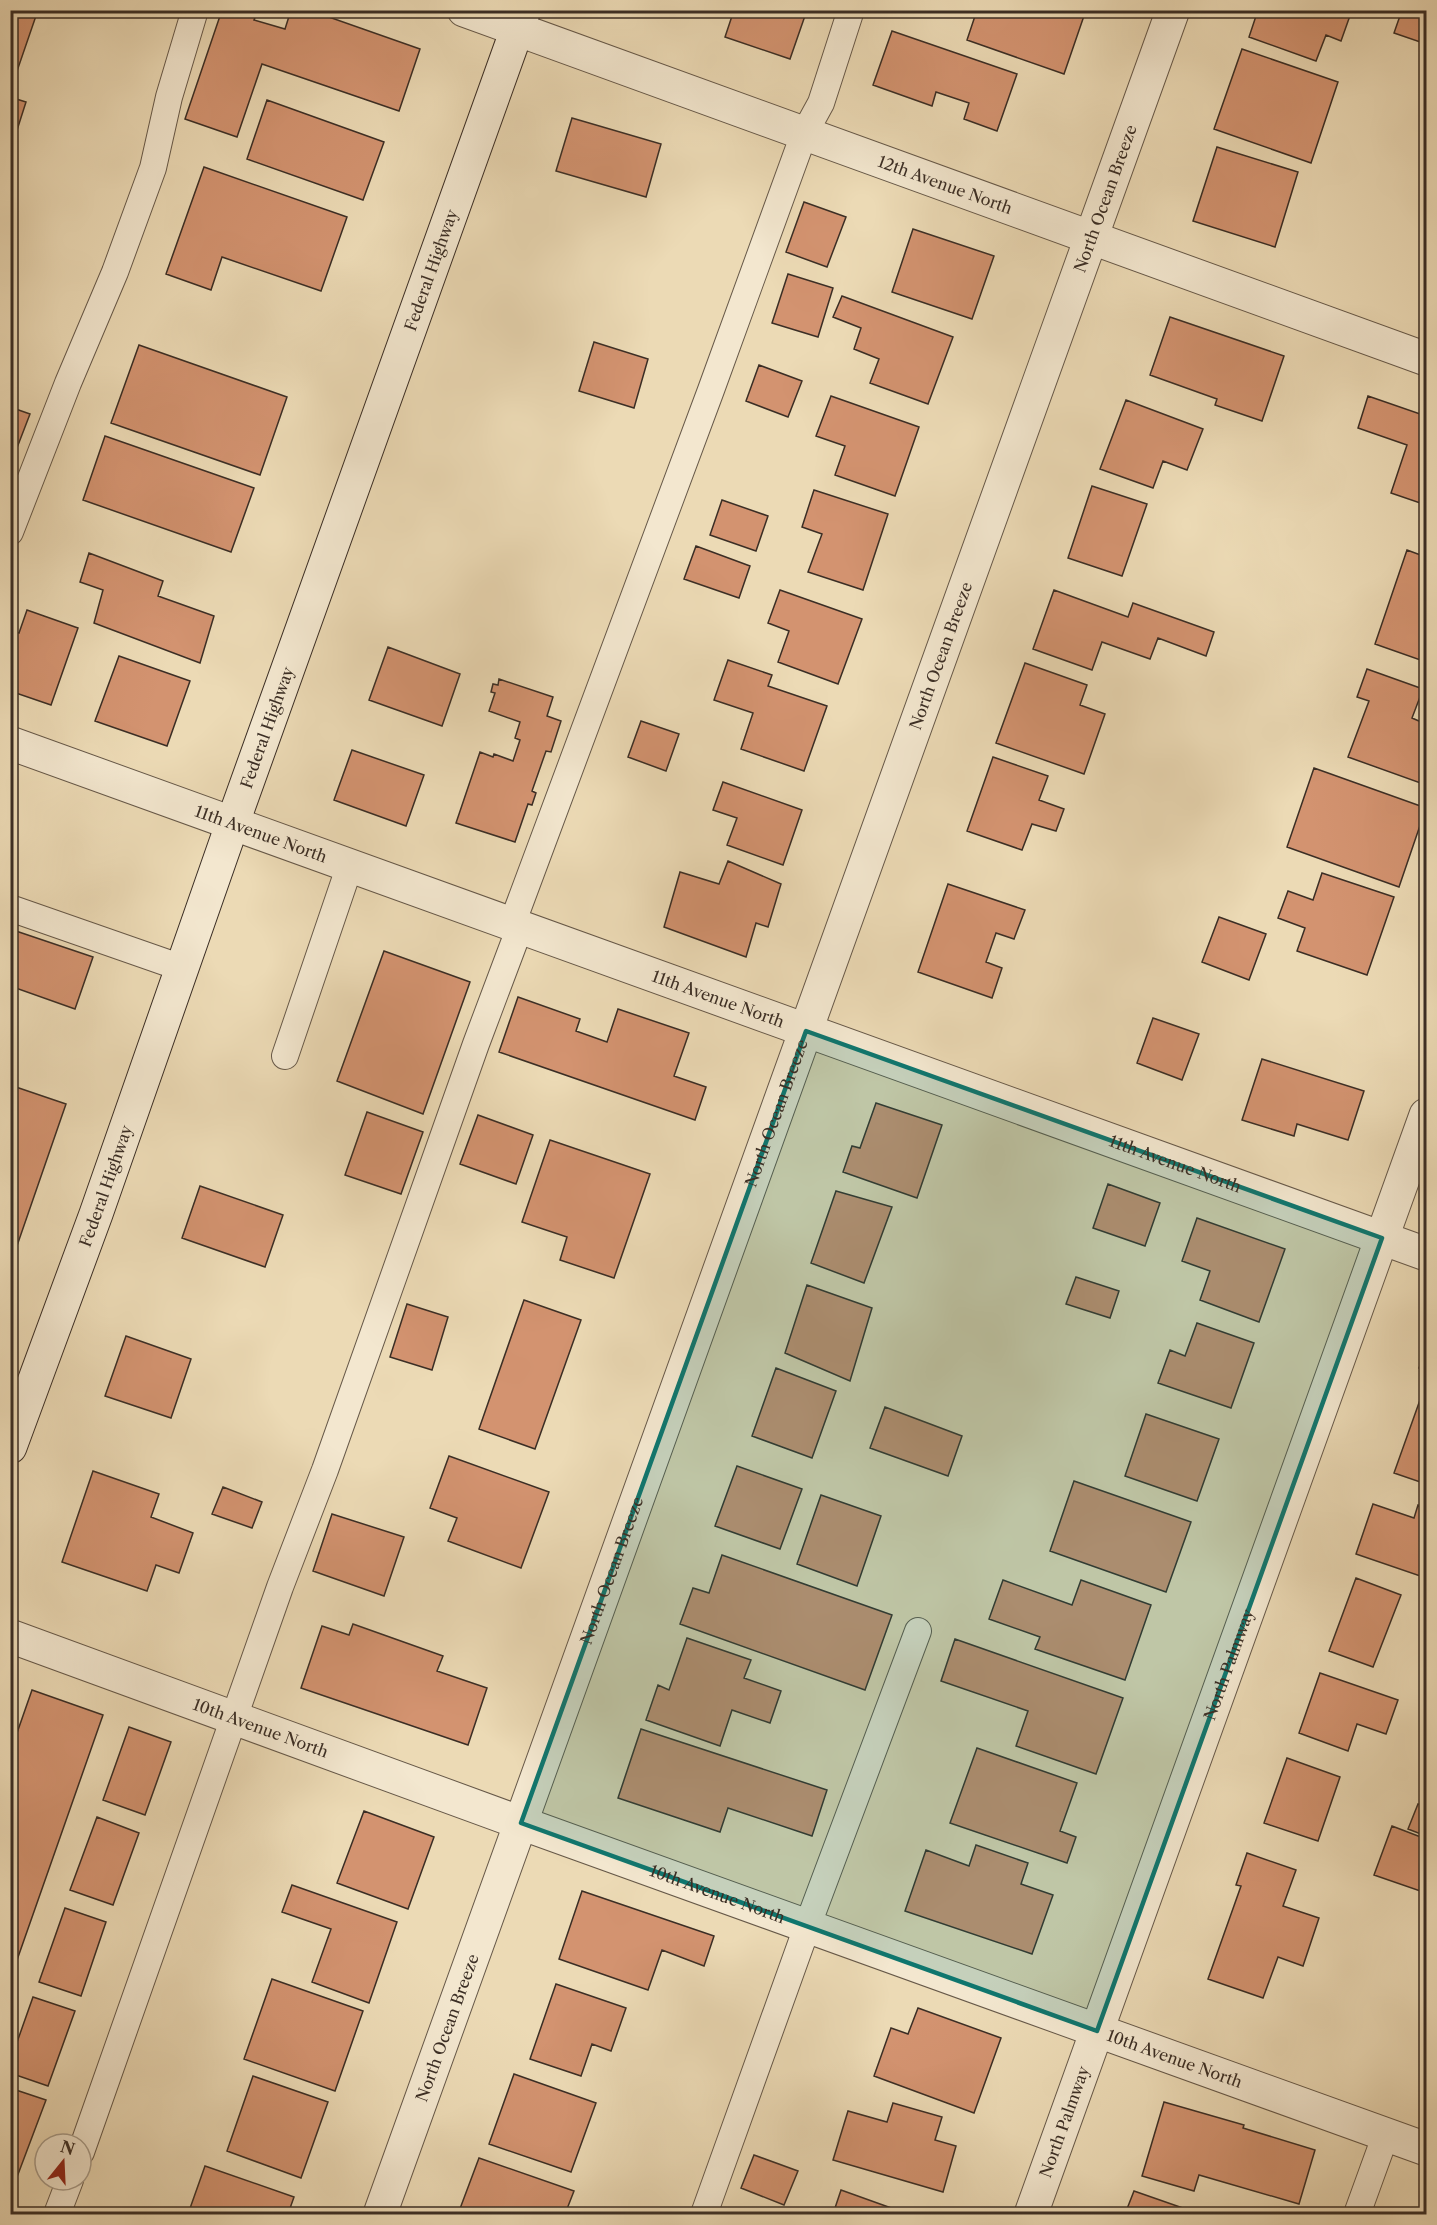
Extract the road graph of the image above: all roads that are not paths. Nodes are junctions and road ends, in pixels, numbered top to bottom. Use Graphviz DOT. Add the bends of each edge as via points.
graph roads {
  1 [pos="195,10"];
  2 [pos="464,10"];
  3 [pos="851,10"];
  4 [pos="1173,10"];
  5 [pos="521,20"];
  6 [pos="804,134"];
  7 [pos="1091,239"];
  8 [pos="1426,359"];
  9 [pos="10,532"];
  10 [pos="10,743"];
  11 [pos="233,822"];
  12 [pos="350,865"];
  13 [pos="10,908"];
  14 [pos="516,926"];
  15 [pos="182,968"];
  16 [pos="806,1031"];
  17 [pos="285,1056"];
  18 [pos="1426,1114"];
  19 [pos="1382,1238"];
  20 [pos="1426,1254"];
  21 [pos="10,1447"];
  22 [pos="918,1631"];
  23 [pos="10,1636"];
  24 [pos="234,1718"];
  25 [pos="521,1823"];
  26 [pos="807,1927"];
  27 [pos="1097,2031"];
  28 [pos="88,2132"];
  29 [pos="1386,2134"];
  30 [pos="1426,2149"];
  31 [pos="65,2192"];
  32 [pos="57,2214"];
  33 [pos="380,2214"];
  34 [pos="704,2214"];
  35 [pos="1031,2214"];
  36 [pos="1357,2214"];
  1 -- 9 [label="lane" via="153,168"];
  2 -- 5 [label="street, 12th Avenue North"];
  3 -- 6 [label="lane" via="821,103"];
  4 -- 7 [label="street, North Ocean Breeze"];
  5 -- 6 [label="street, 12th Avenue North"];
  5 -- 11 [label="street, Federal Highway"];
  6 -- 7 [label="street, 12th Avenue North"];
  6 -- 14 [label="lane"];
  7 -- 8 [label="street, 12th Avenue North"];
  7 -- 16 [label="street, North Ocean Breeze"];
  10 -- 11 [label="street, 11th Avenue North"];
  11 -- 12 [label="street, 11th Avenue North"];
  11 -- 15 [label="street, Federal Highway"];
  12 -- 14 [label="street, 11th Avenue North"];
  12 -- 17 [label="lane"];
  13 -- 15 [label="lane"];
  14 -- 16 [label="street, 11th Avenue North"];
  14 -- 24 [label="lane"];
  15 -- 21 [label="street, Federal Highway"];
  16 -- 19 [label="street, 11th Avenue North"];
  16 -- 25 [label="street, North Ocean Breeze"];
  18 -- 19 [label="street, North Palmway"];
  19 -- 20 [label="street, 11th Avenue North"];
  19 -- 27 [label="street, North Palmway"];
  22 -- 26 [label="lane"];
  23 -- 24 [label="street, 10th Avenue North"];
  24 -- 25 [label="street, 10th Avenue North"];
  24 -- 28 [label="lane"];
  25 -- 26 [label="street, 10th Avenue North"];
  25 -- 33 [label="street, North Ocean Breeze"];
  26 -- 27 [label="street, 10th Avenue North"];
  26 -- 34 [label="lane"];
  27 -- 29 [label="street, 10th Avenue North"];
  27 -- 35 [label="street, North Palmway"];
  29 -- 30 [label="street, 10th Avenue North"];
  29 -- 36 [label="lane"];
  31 -- 32 [label="lane"];
}
